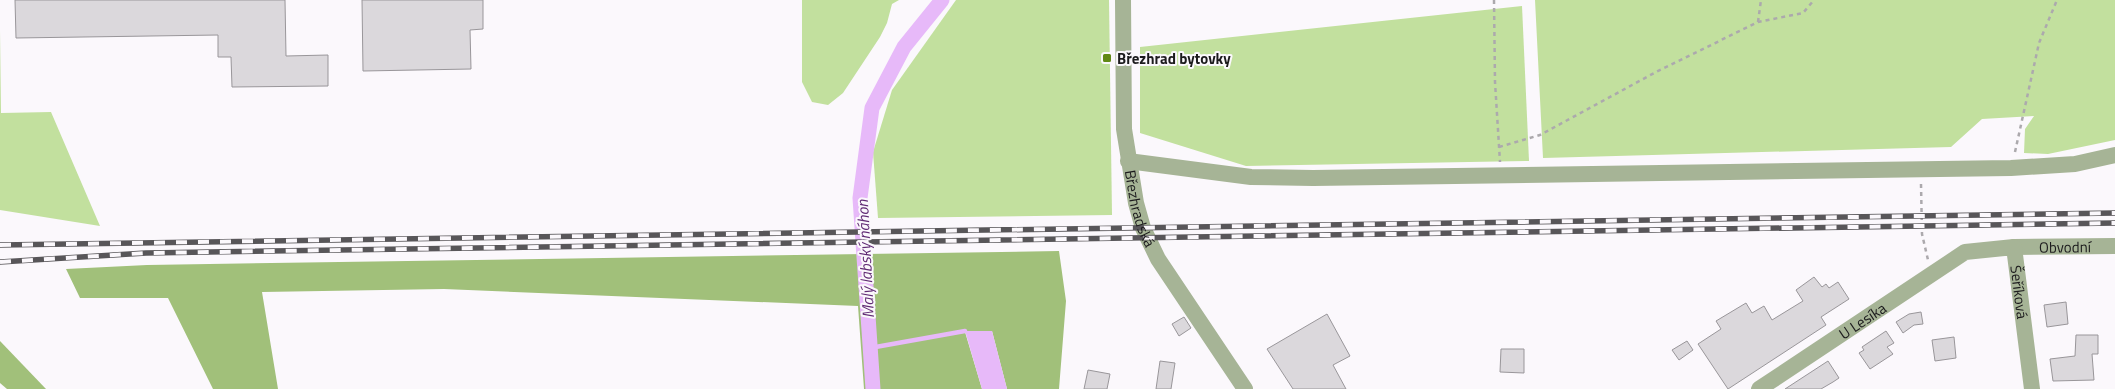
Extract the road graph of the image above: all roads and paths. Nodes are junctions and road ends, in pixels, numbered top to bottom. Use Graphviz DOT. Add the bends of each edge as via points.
graph roads {
  1 [pos="1123,0"];
  2 [pos="1494,0"];
  3 [pos="1761,0"];
  4 [pos="1814,0"];
  5 [pos="2057,0"];
  6 [pos="1758,22"];
  7 [pos="1499,146"];
  8 [pos="2115,155"];
  9 [pos="1128,161"];
  10 [pos="2011,168"];
  11 [pos="1920,169"];
  12 [pos="1501,176"];
  13 [pos="2115,246"];
  14 [pos="2014,247"];
  15 [pos="1965,252"];
  16 [pos="1934,273"];
  17 [pos="1763,388"];
  18 [pos="1245,389"];
  19 [pos="2032,389"];
  1 -- 9 [label="street, Březhradská" via="1124,129"];
  2 -- 7 [label="path"];
  3 -- 6 [label="path"];
  4 -- 6 [label="path" via="1802,13"];
  5 -- 10 [label="path" via="2039,43"];
  6 -- 7 [label="path" via="1656,72 1540,135"];
  7 -- 12 [label="path"];
  8 -- 10 [label="street" via="2075,164"];
  9 -- 12 [label="street" via="1251,177"];
  9 -- 18 [label="street, Březhradská" via="1136,203 1151,246"];
  10 -- 11 [label="street"];
  11 -- 12 [label="street"];
  11 -- 16 [label="path" via="1922,234"];
  13 -- 14 [label="street, Obvodní"];
  14 -- 15 [label="street, Šeříková"];
  14 -- 19 [label="street, Šeříková"];
  15 -- 16 [label="street, U Lesíka"];
  16 -- 17 [label="street, U Lesíka"];
}
